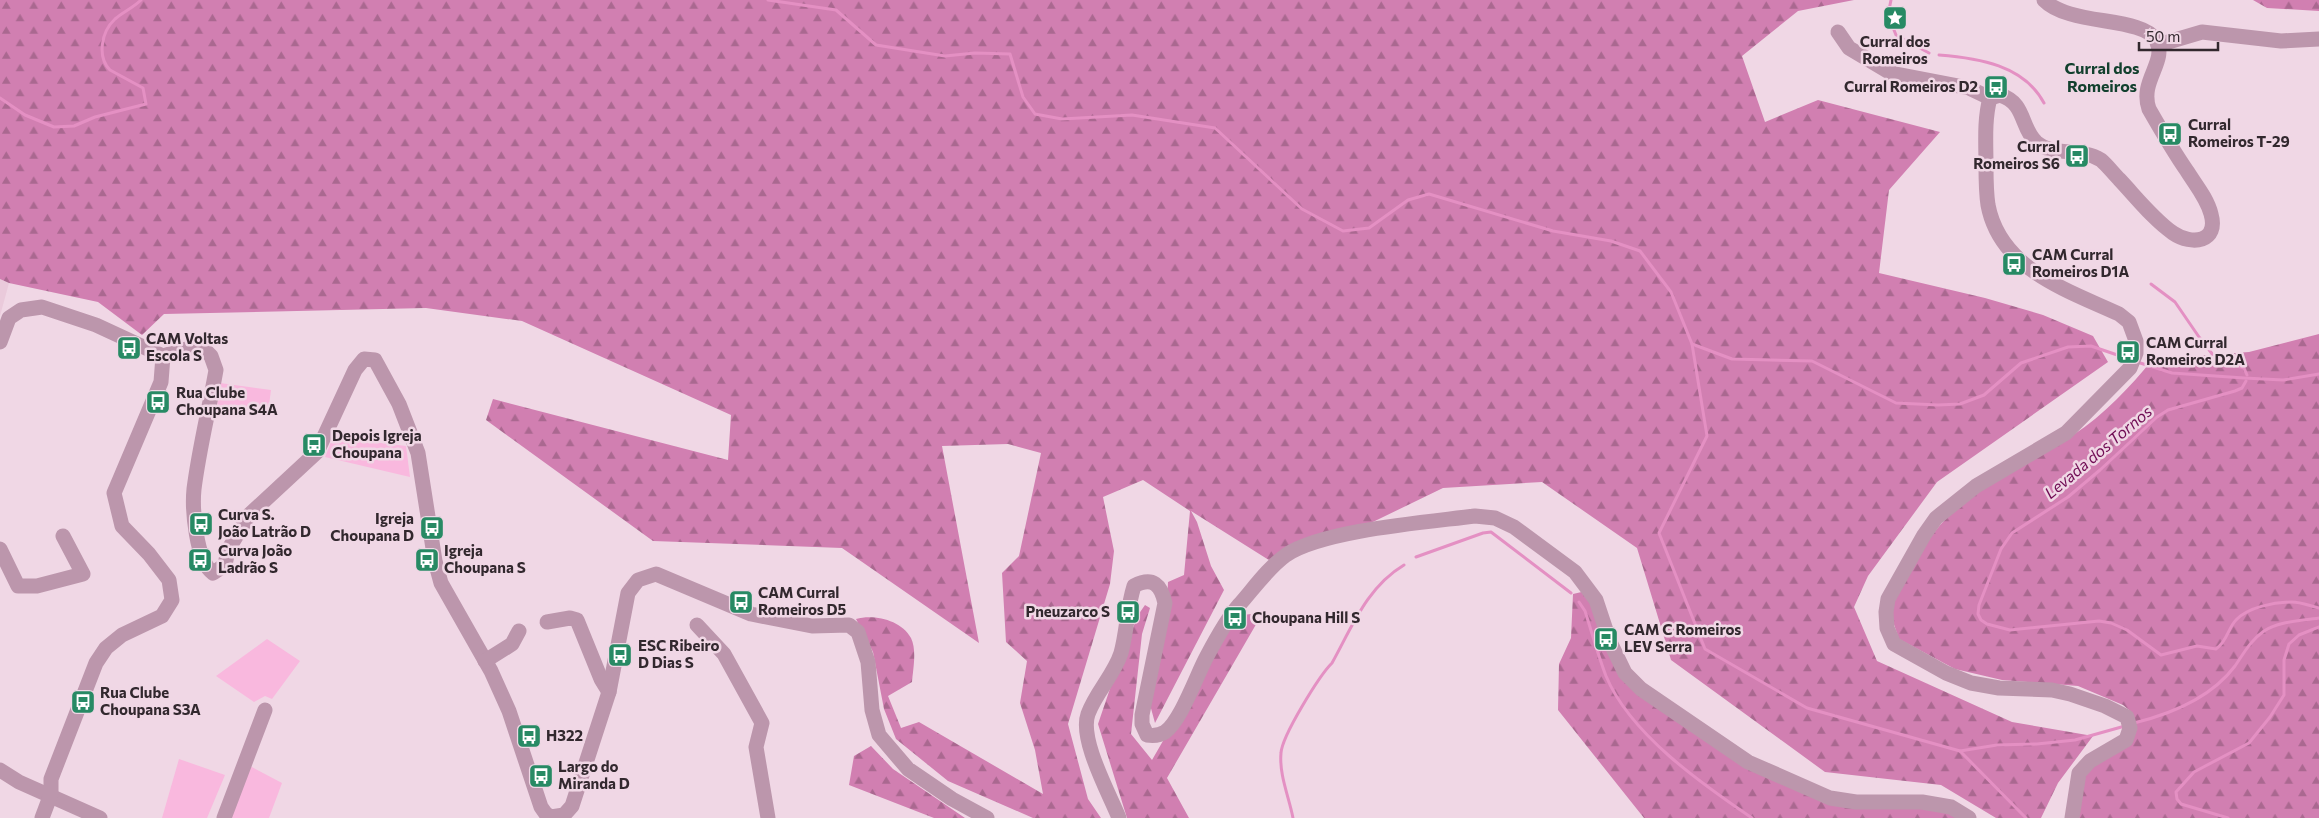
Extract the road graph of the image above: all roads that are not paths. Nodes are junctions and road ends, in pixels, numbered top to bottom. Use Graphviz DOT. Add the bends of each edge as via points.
graph roads {
  1 [pos="2044,0"];
  2 [pos="1838,32"];
  3 [pos="2319,39"];
  4 [pos="2158,45"];
  5 [pos="1990,98"];
  6 [pos="0,342"];
  7 [pos="163,356"];
  8 [pos="63,536"];
  9 [pos="0,549"];
  10 [pos="547,622"];
  11 [pos="697,625"];
  12 [pos="518,631"];
  13 [pos="485,661"];
  14 [pos="609,692"];
  15 [pos="265,710"];
  16 [pos="0,770"];
  17 [pos="51,794"];
  18 [pos="42,818"];
  19 [pos="100,818"];
  20 [pos="224,818"];
  21 [pos="557,818"];
  22 [pos="768,818"];
  23 [pos="987,818"];
  24 [pos="1119,818"];
  25 [pos="1969,818"];
  26 [pos="2072,818"];
  1 -- 4 [label="street" via="2053,9 2070,15 2142,29 2152,35"];
  2 -- 5 [label="street" via="1849,48 1891,73 1969,88"];
  3 -- 4 [label="street" via="2282,41 2202,32"];
  4 -- 5 [label="street" via="2158,57 2145,99 2148,109 2206,202 2213,224 2207,236 2196,241 2179,237 2154,216 2102,161 2090,154 2051,149 2032,138 2015,103 2000,96"];
  5 -- 26 [label="street" via="1986,128 1986,183 1988,203 1998,232 2015,256 2037,275 2119,314 2129,322 2136,341 2134,359 2066,433 1976,486 1936,518 1888,600 1887,628 1894,644 1946,674 1999,688 2070,694 2127,721 2128,736 2120,745 2090,761 2079,773"];
  6 -- 7 [label="street" via="9,318 21,310 42,307 96,325"];
  7 -- 13 [label="street" via="190,348 206,351 216,370 194,491 198,546 206,568 213,573 225,565 228,550 249,515 317,452 355,370 364,359 374,360 399,404 418,453 440,583"];
  7 -- 17 [label="street" via="161,382 114,493 122,526 169,580 172,600 162,616 122,636 106,648 96,663 51,779"];
  8 -- 9 [label="street" via="83,574 37,586 18,586"];
  10 -- 14 [label="street" via="577,620"];
  11 -- 22 [label="street" via="724,654 762,723 756,747"];
  12 -- 13 [label="street" via="512,644"];
  13 -- 21 [label="street" via="509,712 541,807 546,814"];
  14 -- 21 [label="street" via="572,806"];
  14 -- 23 [label="street" via="628,593 638,580 656,574 751,614 812,626 849,625 858,632 868,662 872,710 879,735 908,769 952,800"];
  15 -- 20 [label="street"];
  16 -- 17 [label="street" via="19,782"];
  17 -- 18 [label="street"];
  17 -- 19 [label="street"];
  24 -- 25 [label="street" via="1088,741 1086,727 1088,714 1120,654 1134,586 1143,581 1152,582 1163,593 1165,603 1142,715 1147,735 1156,737 1166,732 1178,716 1208,655 1238,607 1275,564 1288,554 1303,546 1346,535 1475,516 1495,518 1514,527 1575,572 1596,600 1625,673 1641,689 1748,762 1830,798 1856,802 1922,802 1951,807"];
}
